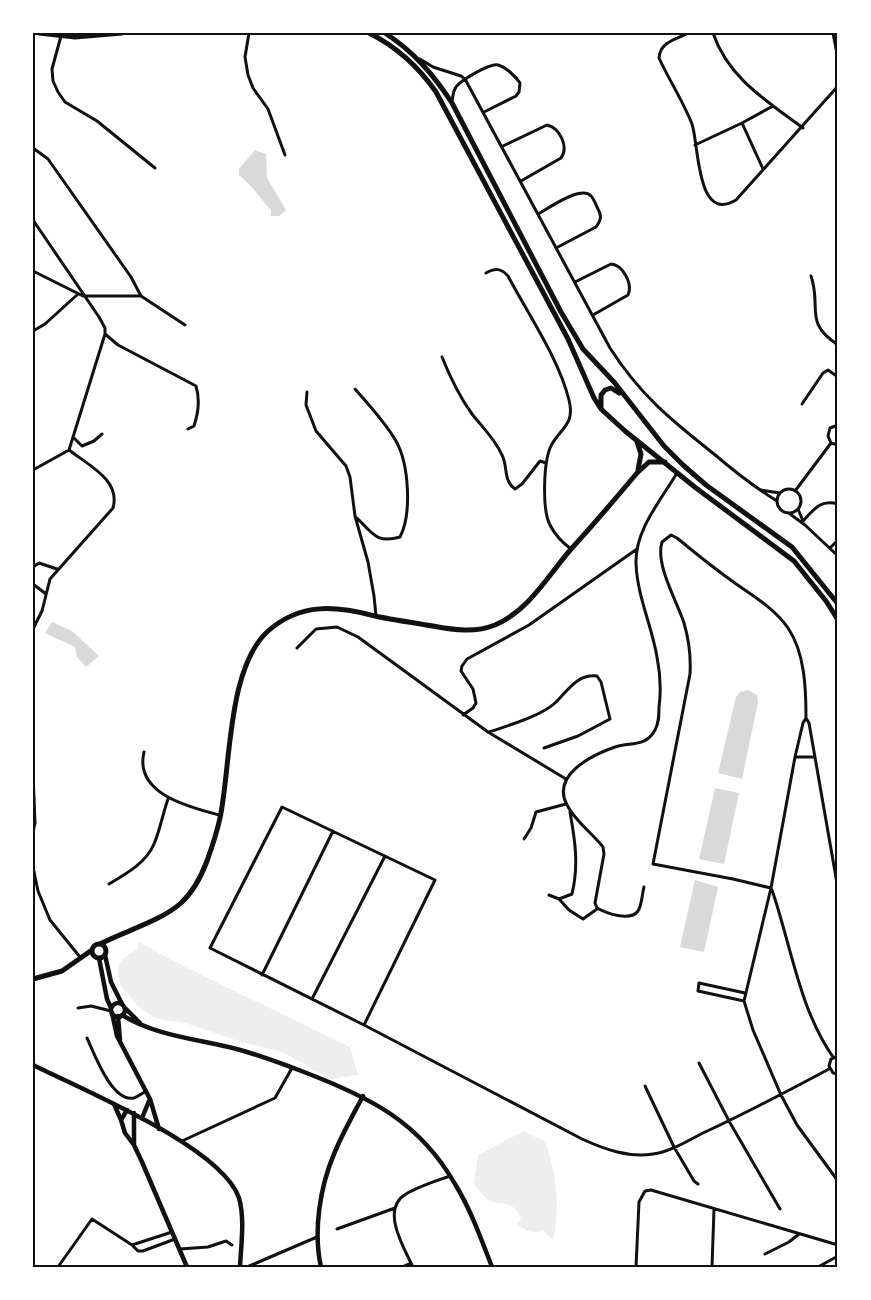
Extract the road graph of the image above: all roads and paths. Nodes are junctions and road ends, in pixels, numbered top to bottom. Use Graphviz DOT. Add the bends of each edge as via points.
graph roads {
  1 [pos="39,33"];
  2 [pos="122,33"];
  3 [pos="249,33"];
  4 [pos="369,33"];
  5 [pos="385,33"];
  6 [pos="689,33"];
  7 [pos="713,33"];
  8 [pos="833,33"];
  9 [pos="61,36"];
  10 [pos="418,58"];
  11 [pos="838,59"];
  12 [pos="465,79"];
  13 [pos="838,86"];
  14 [pos="452,103"];
  15 [pos="773,106"];
  16 [pos="484,112"];
  17 [pos="742,123"];
  18 [pos="803,128"];
  19 [pos="695,145"];
  20 [pos="503,146"];
  21 [pos="33,148"];
  22 [pos="285,155"];
  23 [pos="155,168"];
  24 [pos="764,169"];
  25 [pos="521,181"];
  26 [pos="538,214"];
  27 [pos="33,220"];
  28 [pos="556,248"];
  29 [pos="33,271"];
  30 [pos="486,273"];
  31 [pos="811,276"];
  32 [pos="575,282"];
  33 [pos="78,294"];
  34 [pos="83,296"];
  35 [pos="141,296"];
  36 [pos="593,315"];
  37 [pos="185,325"];
  38 [pos="33,332"];
  39 [pos="105,334"];
  40 [pos="838,345"];
  41 [pos="442,357"];
  42 [pos="838,377"];
  43 [pos="356,389"];
  44 [pos="307,392"];
  45 [pos="630,402"];
  46 [pos="802,404"];
  47 [pos="601,409"];
  48 [pos="838,425"];
  49 [pos="188,429"];
  50 [pos="102,434"];
  51 [pos="73,437"];
  52 [pos="637,440"];
  53 [pos="831,443"];
  54 [pos="838,445"];
  55 [pos="69,450"];
  56 [pos="665,462"];
  57 [pos="546,463"];
  58 [pos="33,470"];
  59 [pos="677,472"];
  60 [pos="637,473"];
  61 [pos="758,489"];
  62 [pos="795,491"];
  63 [pos="780,493"];
  64 [pos="777,501"];
  65 [pos="838,504"];
  66 [pos="798,509"];
  67 [pos="788,513"];
  68 [pos="356,516"];
  69 [pos="803,521"];
  70 [pos="805,525"];
  71 [pos="838,540"];
  72 [pos="638,548"];
  73 [pos="830,548"];
  74 [pos="571,549"];
  75 [pos="838,556"];
  76 [pos="33,567"];
  77 [pos="57,569"];
  78 [pos="33,584"];
  79 [pos="46,594"];
  80 [pos="838,604"];
  81 [pos="376,616"];
  82 [pos="838,620"];
  83 [pos="33,629"];
  84 [pos="297,648"];
  85 [pos="463,715"];
  86 [pos="807,718"];
  87 [pos="488,732"];
  88 [pos="544,748"];
  89 [pos="144,752"];
  90 [pos="795,757"];
  91 [pos="815,757"];
  92 [pos="33,773"];
  93 [pos="566,779"];
  94 [pos="168,799"];
  95 [pos="566,804"];
  96 [pos="570,810"];
  97 [pos="221,816"];
  98 [pos="333,831"];
  99 [pos="33,832"];
  100 [pos="524,839"];
  101 [pos="386,856"];
  102 [pos="33,867"];
  103 [pos="109,884"];
  104 [pos="644,887"];
  105 [pos="771,888"];
  106 [pos="838,889"];
  107 [pos="549,895"];
  108 [pos="559,899"];
  109 [pos="597,908"];
  110 [pos="113,937"];
  111 [pos="100,944"];
  112 [pos="92,950"];
  113 [pos="106,954"];
  114 [pos="96,957"];
  115 [pos="82,958"];
  116 [pos="261,975"];
  117 [pos="33,979"];
  118 [pos="745,993"];
  119 [pos="312,999"];
  120 [pos="744,1001"];
  121 [pos="123,1006"];
  122 [pos="78,1008"];
  123 [pos="112,1011"];
  124 [pos="120,1016"];
  125 [pos="142,1025"];
  126 [pos="364,1025"];
  127 [pos="87,1038"];
  128 [pos="120,1040"];
  129 [pos="836,1056"];
  130 [pos="699,1063"];
  131 [pos="33,1065"];
  132 [pos="292,1068"];
  133 [pos="829,1068"];
  134 [pos="838,1074"];
  135 [pos="645,1086"];
  136 [pos="146,1091"];
  137 [pos="780,1095"];
  138 [pos="363,1096"];
  139 [pos="150,1099"];
  140 [pos="114,1104"];
  141 [pos="127,1110"];
  142 [pos="134,1113"];
  143 [pos="144,1119"];
  144 [pos="121,1120"];
  145 [pos="729,1121"];
  146 [pos="133,1129"];
  147 [pos="159,1129"];
  148 [pos="180,1142"];
  149 [pos="134,1145"];
  150 [pos="674,1147"];
  151 [pos="450,1176"];
  152 [pos="838,1181"];
  153 [pos="698,1184"];
  154 [pos="394,1208"];
  155 [pos="714,1208"];
  156 [pos="780,1209"];
  157 [pos="337,1229"];
  158 [pos="172,1232"];
  159 [pos="800,1233"];
  160 [pos="318,1237"];
  161 [pos="176,1239"];
  162 [pos="132,1245"];
  163 [pos="232,1245"];
  164 [pos="838,1245"];
  165 [pos="180,1249"];
  166 [pos="765,1254"];
  167 [pos="838,1256"];
  168 [pos="412,1265"];
  169 [pos="58,1267"];
  170 [pos="187,1267"];
  171 [pos="240,1267"];
  172 [pos="247,1267"];
  173 [pos="321,1267"];
  174 [pos="402,1267"];
  175 [pos="492,1267"];
  176 [pos="636,1267"];
  177 [pos="712,1267"];
  178 [pos="818,1267"];
  1 -- 9 [label="main road"];
  2 -- 9 [label="main road"];
  3 -- 22 [label="street" via="245,57 248,75 268,109"];
  4 -- 47 [label="main road" via="412,62 436,92 568,339"];
  5 -- 10 [label="main road"];
  6 -- 19 [label="street" via="663,46 658,58 688,113"];
  7 -- 15 [label="street" via="738,77"];
  8 -- 11 [label="street"];
  9 -- 23 [label="street" via="52,69 53,81 65,102 96,121"];
  10 -- 12 [label="street"];
  10 -- 14 [label="main road"];
  12 -- 14 [label="street" via="454,89"];
  12 -- 16 [label="street"];
  12 -- 16 [label="street" via="496,65 520,83 516,96"];
  13 -- 18 [label="street"];
  14 -- 45 [label="main road" via="573,333"];
  15 -- 17 [label="street"];
  15 -- 18 [label="street"];
  16 -- 20 [label="street"];
  17 -- 19 [label="street"];
  17 -- 24 [label="street"];
  18 -- 24 [label="street"];
  19 -- 24 [label="street" via="703,181 710,198 720,206 736,200"];
  20 -- 25 [label="street"];
  20 -- 25 [label="street" via="547,125 555,128 564,144 561,158"];
  21 -- 35 [label="street" via="48,159"];
  25 -- 26 [label="street"];
  26 -- 28 [label="street"];
  26 -- 28 [label="street" via="578,193 591,195 600,214 599,223"];
  27 -- 34 [label="street"];
  28 -- 32 [label="street"];
  29 -- 33 [label="street"];
  30 -- 57 [label="street" via="493,269 508,276 556,366 569,400 570,420 551,445"];
  31 -- 40 [label="street" via="816,323"];
  32 -- 36 [label="street"];
  32 -- 36 [label="street" via="611,264 620,268 630,286 628,295"];
  33 -- 34 [label="street"];
  33 -- 38 [label="street"];
  34 -- 35 [label="street"];
  34 -- 39 [label="street" via="105,328"];
  35 -- 37 [label="street"];
  36 -- 61 [label="street" via="622,366 647,398"];
  39 -- 49 [label="street" via="118,345 196,386 197,414 194,426"];
  39 -- 51 [label="street"];
  41 -- 57 [label="street" via="458,392 495,441 511,486 515,489 522,484 540,461"];
  42 -- 46 [label="street" via="828,370 823,373"];
  43 -- 68 [label="street" via="398,443 408,497 400,537 386,541 376,537"];
  44 -- 68 [label="street" via="306,405 316,431 348,471"];
  45 -- 47 [label="main road" via="608,388 601,395"];
  45 -- 80 [label="main road" via="683,465 792,547"];
  47 -- 52 [label="main road"];
  48 -- 53 [label="street" via="828,432"];
  50 -- 51 [label="street" via="82,446"];
  51 -- 55 [label="street"];
  52 -- 56 [label="main road"];
  52 -- 60 [label="main road" via="641,454"];
  53 -- 54 [label="street"];
  53 -- 62 [label="street"];
  55 -- 58 [label="street"];
  55 -- 77 [label="street" via="108,481 115,502"];
  56 -- 59 [label="main road"];
  56 -- 60 [label="main road" via="649,462"];
  57 -- 74 [label="street" via="550,526"];
  59 -- 72 [label="street" via="654,507"];
  59 -- 82 [label="main road" via="794,561"];
  60 -- 74 [label="main road"];
  61 -- 63 [label="street"];
  61 -- 64 [label="street"];
  62 -- 63 [label="street"];
  62 -- 66 [label="street" via="801,499"];
  63 -- 64 [label="street"];
  64 -- 67 [label="street" via="781,510"];
  65 -- 69 [label="street" via="819,504"];
  66 -- 67 [label="street"];
  66 -- 69 [label="street"];
  67 -- 70 [label="street"];
  68 -- 81 [label="street"];
  69 -- 70 [label="street"];
  70 -- 73 [label="street"];
  71 -- 73 [label="street"];
  72 -- 85 [label="street" via="529,625 468,659 460,671 473,689 476,703"];
  72 -- 93 [label="street" via="636,562 642,600 658,658 658,722 650,737 640,744 616,747 581,764"];
  73 -- 75 [label="street"];
  74 -- 81 [label="main road" via="527,603 495,625 468,631"];
  76 -- 77 [label="street" via="39,563"];
  77 -- 79 [label="street"];
  78 -- 79 [label="street"];
  79 -- 83 [label="street"];
  81 -- 97 [label="main road" via="339,608 312,610 290,617 267,632 249,659 238,691"];
  84 -- 85 [label="street" via="316,629 337,627 358,637"];
  85 -- 87 [label="street"];
  86 -- 90 [label="street"];
  86 -- 91 [label="street"];
  86 -- 105 [label="street" via="804,677 789,629 774,612 677,538 671,535 662,542 660,557 686,630 690,674 653,864"];
  87 -- 88 [label="street" via="553,705 579,679 597,676 610,720"];
  87 -- 93 [label="street"];
  89 -- 94 [label="street" via="142,768"];
  90 -- 91 [label="street"];
  90 -- 105 [label="street"];
  91 -- 106 [label="street"];
  92 -- 99 [label="street"];
  93 -- 95 [label="street"];
  94 -- 97 [label="street"];
  94 -- 103 [label="street" via="146,856"];
  95 -- 96 [label="street"];
  95 -- 100 [label="street" via="536,812"];
  96 -- 108 [label="street" via="576,879 572,894"];
  96 -- 109 [label="street" via="603,847"];
  97 -- 110 [label="main road" via="207,860 190,893 168,912"];
  98 -- 101 [label="street"];
  98 -- 116 [label="street"];
  98 -- 116 [label="street" via="282,807 210,948"];
  101 -- 119 [label="street"];
  101 -- 126 [label="street" via="435,880"];
  102 -- 115 [label="street" via="50,920"];
  104 -- 109 [label="street" via="635,914 613,915"];
  105 -- 118 [label="street"];
  105 -- 129 [label="street" via="808,1006"];
  107 -- 108 [label="street"];
  108 -- 109 [label="street" via="584,919"];
  110 -- 111 [label="main road"];
  110 -- 113 [label="main road"];
  111 -- 112 [label="main road"];
  111 -- 113 [label="main road" via="106,948"];
  112 -- 114 [label="main road"];
  112 -- 115 [label="main road"];
  113 -- 114 [label="main road"];
  113 -- 121 [label="street" via="111,982"];
  114 -- 115 [label="main road"];
  114 -- 123 [label="street"];
  115 -- 117 [label="main road" via="62,970"];
  116 -- 119 [label="street"];
  118 -- 120 [label="street"];
  118 -- 120 [label="street" via="699,983 698,991"];
  119 -- 126 [label="street"];
  120 -- 137 [label="street"];
  121 -- 123 [label="street" via="116,1003"];
  121 -- 124 [label="street"];
  121 -- 125 [label="street"];
  122 -- 123 [label="street" via="91,1006"];
  123 -- 124 [label="street"];
  123 -- 128 [label="street"];
  124 -- 125 [label="street"];
  124 -- 128 [label="street"];
  125 -- 132 [label="street" via="237,1049"];
  126 -- 150 [label="street" via="604,1149 636,1155"];
  127 -- 136 [label="street" via="110,1087 128,1098"];
  128 -- 136 [label="street"];
  129 -- 133 [label="street"];
  130 -- 145 [label="street"];
  131 -- 140 [label="street"];
  132 -- 138 [label="street"];
  132 -- 148 [label="street" via="275,1098"];
  133 -- 134 [label="street"];
  133 -- 137 [label="street"];
  135 -- 150 [label="street"];
  136 -- 139 [label="street"];
  137 -- 145 [label="street"];
  137 -- 152 [label="street"];
  138 -- 151 [label="street" via="410,1128"];
  138 -- 160 [label="street" via="333,1154 320,1205"];
  139 -- 143 [label="street"];
  139 -- 147 [label="street"];
  140 -- 141 [label="street"];
  140 -- 144 [label="street"];
  141 -- 142 [label="street"];
  141 -- 144 [label="street"];
  142 -- 143 [label="street"];
  142 -- 146 [label="street"];
  143 -- 146 [label="street"];
  143 -- 147 [label="street"];
  144 -- 149 [label="street"];
  145 -- 150 [label="street"];
  145 -- 156 [label="street"];
  146 -- 149 [label="street"];
  147 -- 148 [label="street"];
  148 -- 171 [label="street" via="222,1173 238,1197 242,1214"];
  149 -- 158 [label="street"];
  150 -- 153 [label="street"];
  151 -- 154 [label="street" via="405,1194"];
  151 -- 175 [label="street"];
  154 -- 157 [label="street"];
  154 -- 168 [label="street" via="395,1226"];
  155 -- 159 [label="street"];
  155 -- 176 [label="street" via="645,1191 639,1202"];
  155 -- 177 [label="street"];
  158 -- 161 [label="street"];
  158 -- 162 [label="street"];
  159 -- 164 [label="street"];
  159 -- 166 [label="street"];
  160 -- 172 [label="street"];
  160 -- 173 [label="street"];
  161 -- 162 [label="street" via="143,1251"];
  161 -- 165 [label="street"];
  162 -- 169 [label="street" via="92,1219"];
  163 -- 165 [label="street" via="226,1241"];
  165 -- 170 [label="street"];
  167 -- 178 [label="street"];
  168 -- 174 [label="street"];
}
